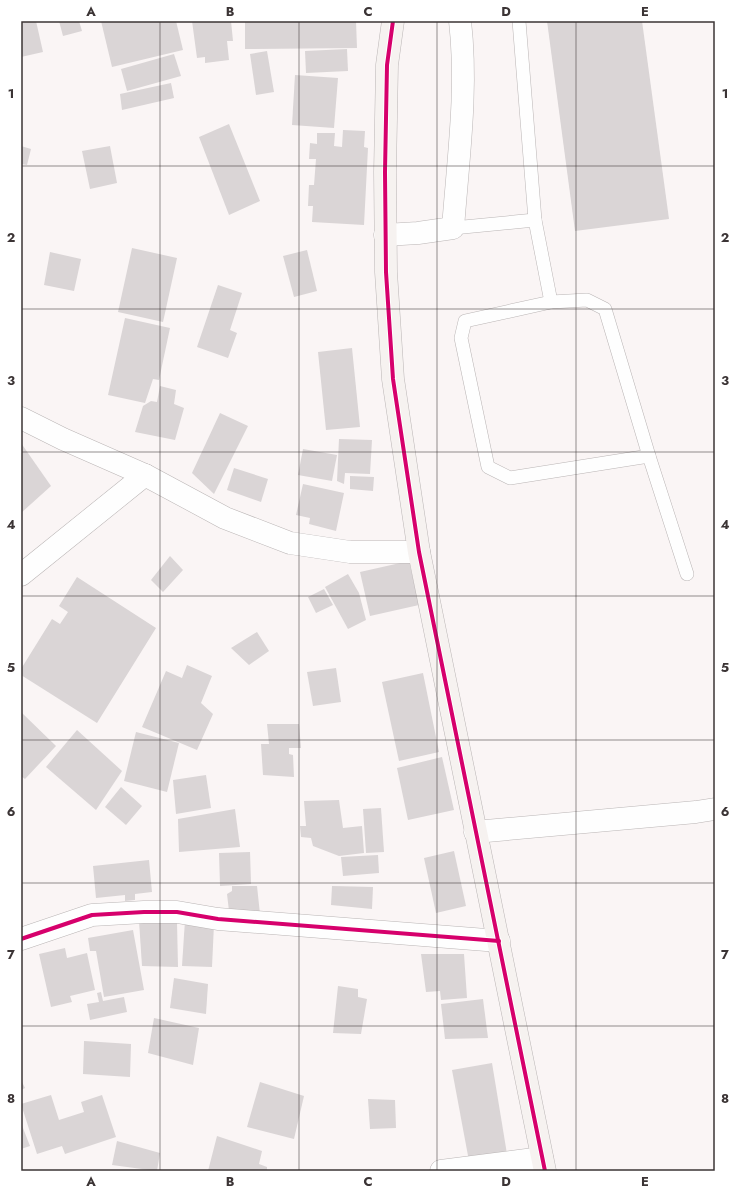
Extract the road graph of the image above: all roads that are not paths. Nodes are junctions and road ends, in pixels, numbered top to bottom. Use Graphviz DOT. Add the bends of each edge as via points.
graph roads {
  1 [pos="393,21"];
  2 [pos="460,21"];
  3 [pos="520,21"];
  4 [pos="535,220"];
  5 [pos="453,228"];
  6 [pos="385,236"];
  7 [pos="550,302"];
  8 [pos="21,418"];
  9 [pos="649,456"];
  10 [pos="145,475"];
  11 [pos="419,552"];
  12 [pos="686,574"];
  13 [pos="21,575"];
  14 [pos="715,809"];
  15 [pos="475,832"];
  16 [pos="21,939"];
  17 [pos="499,942"];
  18 [pos="544,1164"];
  19 [pos="441,1171"];
  1 -- 6 [label="street" via="387,65"];
  2 -- 5 [label="street" via="462,94"];
  3 -- 4 [label="lane"];
  4 -- 5 [label="lane"];
  4 -- 7 [label="lane"];
  5 -- 6 [label="street"];
  6 -- 11 [label="street" via="393,379"];
  7 -- 9 [label="lane" via="587,300 605,309"];
  7 -- 9 [label="lane" via="465,321 461,338 488,467 510,478"];
  8 -- 10 [label="street"];
  9 -- 12 [label="lane"];
  10 -- 11 [label="street" via="225,518 290,543 350,552"];
  10 -- 13 [label="street"];
  11 -- 15 [label="street"];
  14 -- 15 [label="street"];
  15 -- 17 [label="street"];
  16 -- 17 [label="street" via="92,915 177,912 218,919"];
  17 -- 18 [label="street"];
  18 -- 19 [label="street"];
}
